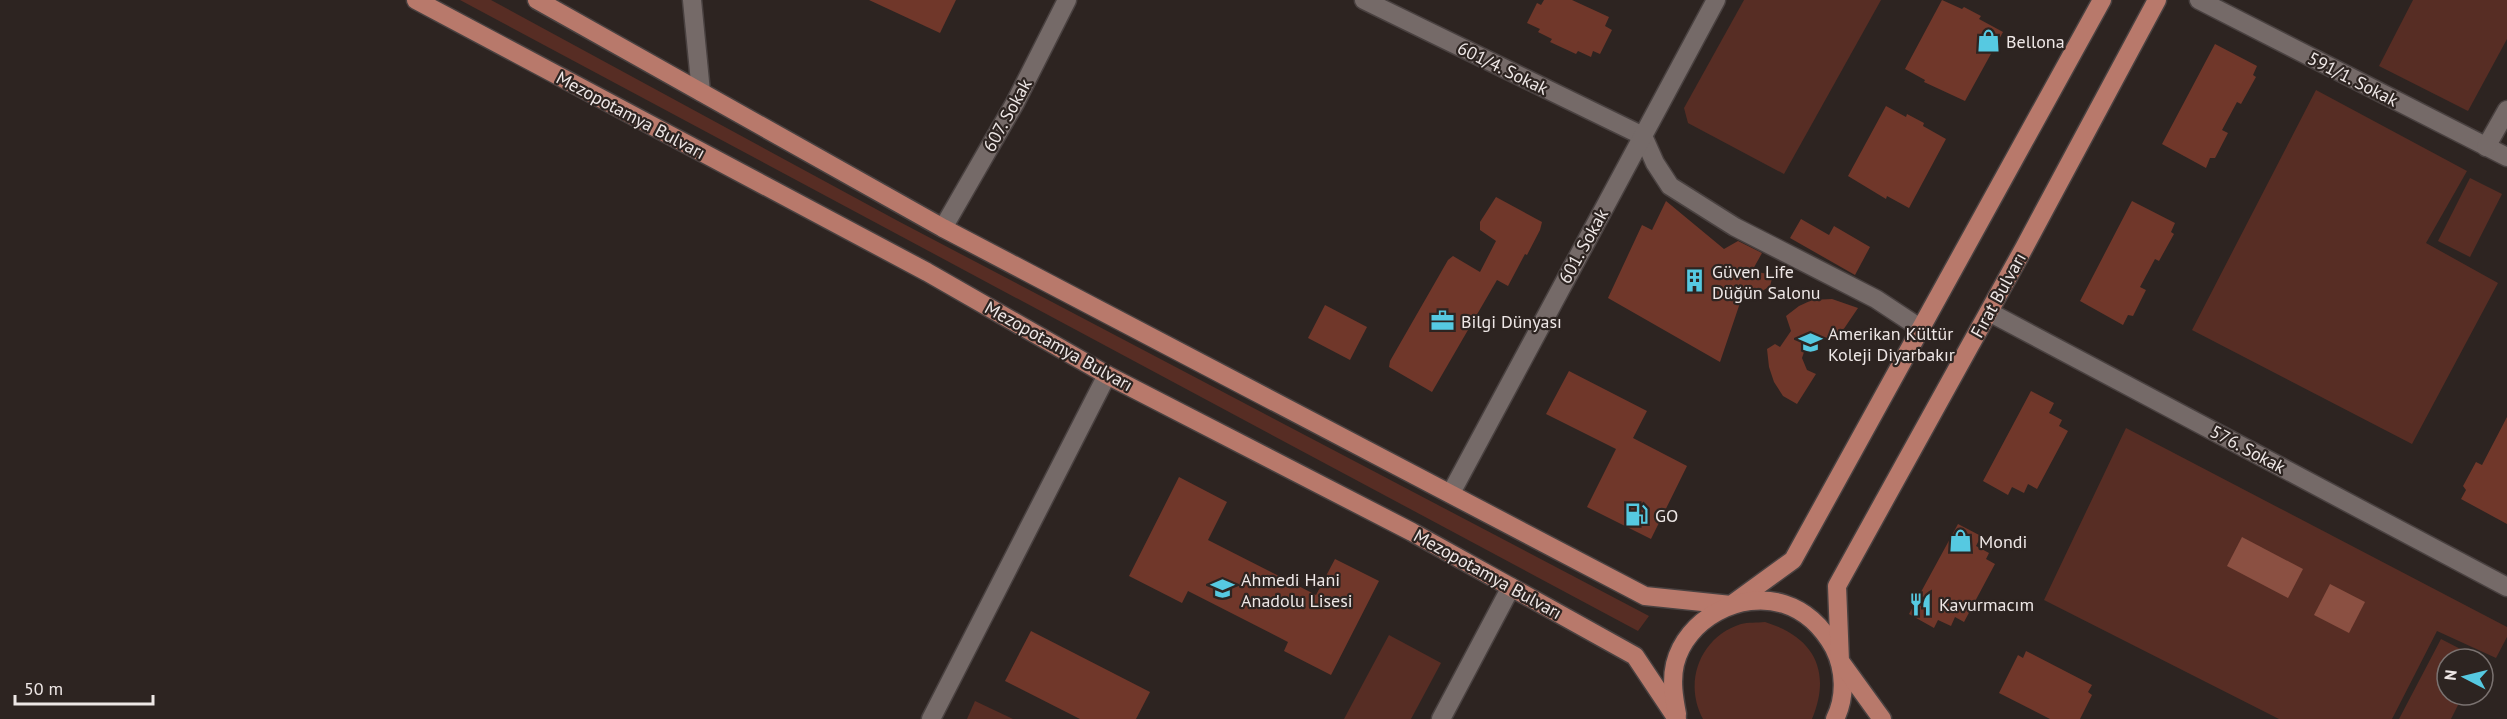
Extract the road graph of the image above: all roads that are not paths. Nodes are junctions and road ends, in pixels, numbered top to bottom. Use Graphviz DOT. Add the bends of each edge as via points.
graph roads {
  1 [pos="416,0"];
  2 [pos="537,0"];
  3 [pos="692,0"];
  4 [pos="1067,0"];
  5 [pos="1364,0"];
  6 [pos="1716,0"];
  7 [pos="2102,0"];
  8 [pos="2157,0"];
  9 [pos="2199,0"];
  10 [pos="701,92"];
  11 [pos="2507,110"];
  12 [pos="1643,136"];
  13 [pos="2486,147"];
  14 [pos="2507,157"];
  15 [pos="943,228"];
  16 [pos="1989,312"];
  17 [pos="1920,328"];
  18 [pos="1107,375"];
  19 [pos="1451,493"];
  20 [pos="1511,587"];
  21 [pos="2507,587"];
  22 [pos="1731,605"];
  23 [pos="1840,661"];
  24 [pos="931,719"];
  25 [pos="1441,719"];
  26 [pos="1677,719"];
  27 [pos="1835,719"];
  28 [pos="1882,719"];
  1 -- 18 [label="main road, Mezopotamya Bulvarı" via="927,272"];
  2 -- 10 [label="main road"];
  3 -- 10 [label="street"];
  4 -- 15 [label="street, 607. Sokak" via="1015,103"];
  5 -- 12 [label="street, 601/4. Sokak"];
  6 -- 12 [label="street, 601. Sokak"];
  7 -- 17 [label="main road"];
  8 -- 16 [label="main road, Fırat Bulvarı"];
  9 -- 13 [label="street, 591/1. Sokak"];
  10 -- 15 [label="main road"];
  11 -- 13 [label="street"];
  12 -- 17 [label="street" via="1670,186 1735,227 1876,299"];
  12 -- 19 [label="street, 601. Sokak"];
  13 -- 14 [label="street, 591/1. Sokak"];
  15 -- 19 [label="main road"];
  16 -- 21 [label="street, 576. Sokak"];
  16 -- 23 [label="main road, Fırat Bulvarı" via="1837,586"];
  17 -- 22 [label="main road" via="1793,560"];
  18 -- 20 [label="main road, Mezopotamya Bulvarı" via="1412,531"];
  18 -- 24 [label="street"];
  19 -- 22 [label="main road" via="1645,597"];
  20 -- 25 [label="street"];
  20 -- 26 [label="main road, Mezopotamya Bulvarı" via="1635,656"];
  22 -- 23 [label="main road" via="1758,600 1784,604 1808,616 1826,635"];
  22 -- 26 [label="main road" via="1706,617 1687,638 1675,663 1673,692"];
  23 -- 27 [label="main road, Fırat Bulvarı" via="1843,685"];
  23 -- 28 [label="main road"];
}
